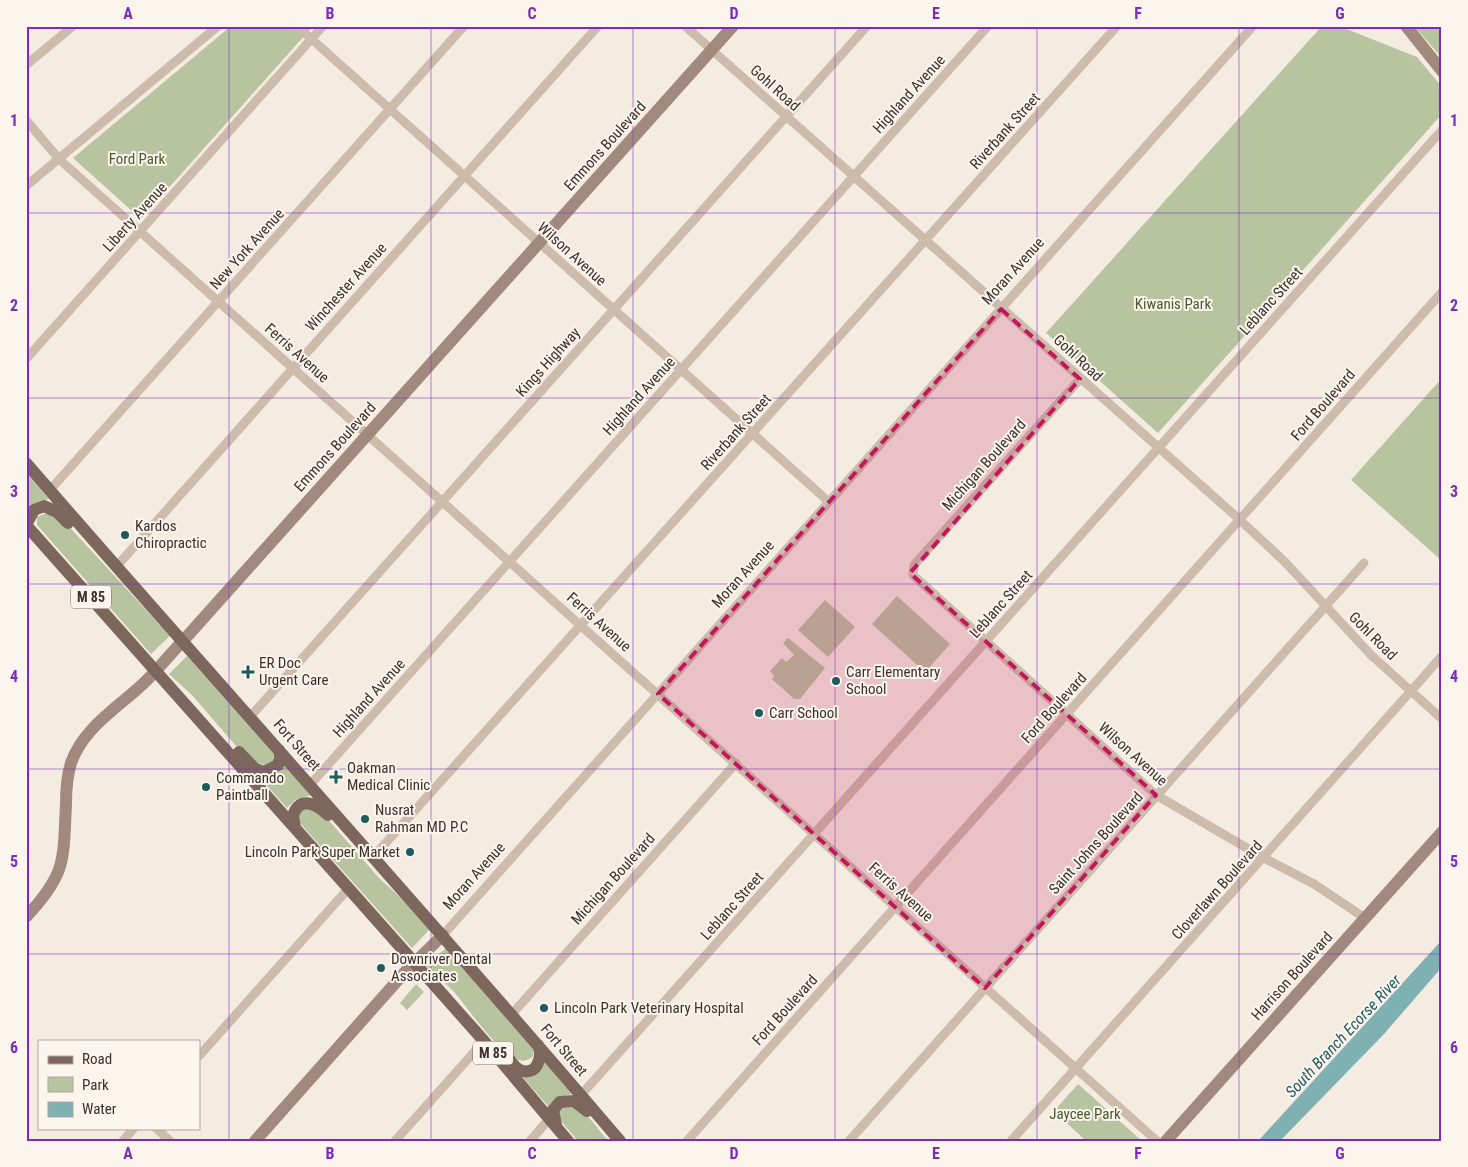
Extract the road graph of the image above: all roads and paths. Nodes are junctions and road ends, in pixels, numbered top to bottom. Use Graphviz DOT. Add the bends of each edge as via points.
graph roads {
  1 [pos="74,26"];
  2 [pos="218,26"];
  3 [pos="297,26"];
  4 [pos="324,26"];
  5 [pos="464,26"];
  6 [pos="598,26"];
  7 [pos="685,26"];
  8 [pos="734,26"];
  9 [pos="867,26"];
  10 [pos="988,26"];
  11 [pos="1117,26"];
  12 [pos="1253,26"];
  13 [pos="1406,26"];
  14 [pos="312,39"];
  15 [pos="712,50"];
  16 [pos="26,65"];
  17 [pos="1442,71"];
  18 [pos="390,109"];
  19 [pos="786,116"];
  20 [pos="26,120"];
  21 [pos="1442,130"];
  22 [pos="59,159"];
  23 [pos="464,176"];
  24 [pos="854,177"];
  25 [pos="26,186"];
  26 [pos="140,231"];
  27 [pos="925,240"];
  28 [pos="540,243"];
  29 [pos="1442,292"];
  30 [pos="219,301"];
  31 [pos="1001,309"];
  32 [pos="613,310"];
  33 [pos="26,359"];
  34 [pos="293,368"];
  35 [pos="681,370"];
  36 [pos="1080,378"];
  37 [pos="753,434"];
  38 [pos="368,435"];
  39 [pos="1158,448"];
  40 [pos="26,463"];
  41 [pos="50,490"];
  42 [pos="442,501"];
  43 [pos="829,502"];
  44 [pos="1240,520"];
  45 [pos="26,525"];
  46 [pos="510,561"];
  47 [pos="1364,563"];
  48 [pos="117,568"];
  49 [pos="912,572"];
  50 [pos="1325,606"];
  51 [pos="582,626"];
  52 [pos="183,640"];
  53 [pos="986,642"];
  54 [pos="1442,656"];
  55 [pos="156,670"];
  56 [pos="1411,691"];
  57 [pos="658,694"];
  58 [pos="188,706"];
  59 [pos="1067,714"];
  60 [pos="250,717"];
  61 [pos="1442,719"];
  62 [pos="279,750"];
  63 [pos="736,763"];
  64 [pos="310,785"];
  65 [pos="1156,795"];
  66 [pos="291,821"];
  67 [pos="1442,832"];
  68 [pos="814,834"];
  69 [pos="1264,858"];
  70 [pos="378,861"];
  71 [pos="348,889"];
  72 [pos="896,905"];
  73 [pos="26,917"];
  74 [pos="1365,918"];
  75 [pos="443,935"];
  76 [pos="414,963"];
  77 [pos="426,977"];
  78 [pos="985,988"];
  79 [pos="512,1014"];
  80 [pos="484,1041"];
  81 [pos="537,1043"];
  82 [pos="200,1055"];
  83 [pos="1076,1068"];
  84 [pos="581,1095"];
  85 [pos="549,1120"];
  86 [pos="132,1130"];
  87 [pos="158,1130"];
  88 [pos="559,1130"];
  89 [pos="123,1141"];
  90 [pos="170,1141"];
  91 [pos="255,1141"];
  92 [pos="395,1141"];
  93 [pos="530,1141"];
  94 [pos="568,1141"];
  95 [pos="613,1141"];
  96 [pos="620,1141"];
  97 [pos="687,1141"];
  98 [pos="849,1141"];
  99 [pos="1011,1141"];
  100 [pos="1157,1141"];
  101 [pos="1166,1141"];
  1 -- 16 [label="street"];
  2 -- 22 [label="street"];
  3 -- 14 [label="street, Wilson Avenue"];
  4 -- 14 [label="street, Liberty Avenue"];
  5 -- 18 [label="street, New York Avenue"];
  6 -- 23 [label="street, Winchester Avenue"];
  7 -- 15 [label="street, Gohl Road"];
  8 -- 15 [label="street, Emmons Boulevard"];
  9 -- 19 [label="street, Kings Highway"];
  10 -- 24 [label="street, Highland Avenue"];
  11 -- 27 [label="street, Riverbank Street"];
  12 -- 31 [label="street, Moran Avenue"];
  13 -- 17 [label="street"];
  14 -- 18 [label="street, Wilson Avenue"];
  14 -- 26 [label="street, Liberty Avenue"];
  15 -- 19 [label="street, Gohl Road"];
  15 -- 28 [label="street, Emmons Boulevard"];
  18 -- 23 [label="street, Wilson Avenue"];
  18 -- 30 [label="street, New York Avenue"];
  19 -- 24 [label="street, Gohl Road"];
  19 -- 32 [label="street, Kings Highway"];
  20 -- 22 [label="street, Ferris Avenue"];
  21 -- 39 [label="street, Leblanc Street"];
  22 -- 25 [label="street"];
  22 -- 26 [label="street, Ferris Avenue"];
  23 -- 28 [label="street, Wilson Avenue"];
  23 -- 34 [label="street, Winchester Avenue"];
  24 -- 27 [label="street, Gohl Road"];
  24 -- 35 [label="street, Highland Avenue"];
  26 -- 30 [label="street, Ferris Avenue"];
  26 -- 33 [label="street, Liberty Avenue"];
  27 -- 31 [label="street, Gohl Road"];
  27 -- 37 [label="street, Riverbank Street"];
  28 -- 32 [label="street, Wilson Avenue"];
  28 -- 38 [label="street, Emmons Boulevard"];
  29 -- 44 [label="street, Ford Boulevard"];
  30 -- 34 [label="street, Ferris Avenue"];
  30 -- 41 [label="street, New York Avenue"];
  31 -- 36 [label="street, Gohl Road"];
  31 -- 43 [label="street, Moran Avenue"];
  32 -- 35 [label="street, Wilson Avenue"];
  32 -- 42 [label="street, Kings Highway"];
  34 -- 38 [label="street, Ferris Avenue"];
  34 -- 48 [label="street, Winchester Avenue"];
  35 -- 37 [label="street, Wilson Avenue"];
  35 -- 46 [label="street, Highland Avenue"];
  36 -- 39 [label="street, Gohl Road"];
  36 -- 49 [label="street, Michigan Boulevard" via="914,565"];
  37 -- 43 [label="street, Wilson Avenue"];
  37 -- 51 [label="street, Riverbank Street"];
  38 -- 42 [label="street, Ferris Avenue"];
  38 -- 52 [label="street, Emmons Boulevard"];
  39 -- 44 [label="street, Gohl Road"];
  39 -- 53 [label="street, Leblanc Street"];
  40 -- 41 [label="main road, Fort Street / M 85"];
  41 -- 48 [label="main road, Fort Street / M 85"];
  42 -- 46 [label="street, Ferris Avenue"];
  42 -- 60 [label="street, Kings Highway"];
  43 -- 57 [label="street, Moran Avenue"];
  44 -- 50 [label="street, Gohl Road"];
  44 -- 59 [label="street, Ford Boulevard"];
  45 -- 48 [label="main road" via="34,510 51,507 108,566"];
  45 -- 55 [label="main road, M 85"];
  46 -- 51 [label="street, Ferris Avenue"];
  46 -- 64 [label="street, Highland Avenue"];
  47 -- 50 [label="street, Saint Johns Boulevard"];
  48 -- 52 [label="main road, Fort Street / M 85"];
  49 -- 53 [label="street, Wilson Avenue"];
  50 -- 56 [label="street, Gohl Road" via="1371,655"];
  50 -- 65 [label="street, Saint Johns Boulevard"];
  51 -- 57 [label="street, Ferris Avenue"];
  51 -- 70 [label="street, Riverbank Street"];
  52 -- 55 [label="street, Emmons Boulevard"];
  52 -- 60 [label="main road, Fort Street / M 85"];
  53 -- 59 [label="street, Wilson Avenue"];
  53 -- 68 [label="street, Leblanc Street"];
  54 -- 56 [label="street, Cloverlawn Boulevard"];
  55 -- 58 [label="main road, M 85"];
  55 -- 73 [label="street, Emmons Boulevard" via="91,730 76,752 68,774 65,848 60,869 47,894"];
  56 -- 61 [label="street, Gohl Road"];
  56 -- 69 [label="street, Cloverlawn Boulevard"];
  57 -- 63 [label="street, Ferris Avenue"];
  57 -- 75 [label="street, Moran Avenue"];
  58 -- 62 [label="main road" via="205,714 260,771 275,768 280,761"];
  58 -- 66 [label="main road, M 85"];
  59 -- 65 [label="street, Wilson Avenue"];
  59 -- 72 [label="street, Ford Boulevard"];
  60 -- 62 [label="main road, Fort Street / M 85"];
  62 -- 64 [label="main road, Fort Street / M 85"];
  63 -- 68 [label="street, Ferris Avenue"];
  63 -- 79 [label="street, Michigan Boulevard"];
  64 -- 70 [label="main road, Fort Street / M 85"];
  65 -- 69 [label="street, Wilson Avenue"];
  65 -- 78 [label="street, Saint Johns Boulevard"];
  66 -- 70 [label="main road" via="300,804 315,804 367,858"];
  66 -- 71 [label="main road, M 85"];
  67 -- 74 [label="street, Harrison Boulevard"];
  68 -- 72 [label="street, Ferris Avenue"];
  68 -- 84 [label="street, Leblanc Street"];
  69 -- 74 [label="street, Wilson Avenue" via="1314,884"];
  69 -- 83 [label="street, Cloverlawn Boulevard"];
  70 -- 75 [label="main road, Fort Street / M 85"];
  71 -- 76 [label="main road, M 85"];
  71 -- 82 [label="street"];
  72 -- 78 [label="street, Ferris Avenue"];
  72 -- 97 [label="street, Ford Boulevard"];
  74 -- 101 [label="street, Harrison Boulevard"];
  75 -- 76 [label="street, Moran Avenue"];
  75 -- 79 [label="main road, Fort Street / M 85"];
  76 -- 77 [label="main road, M 85"];
  76 -- 91 [label="street, Moran Avenue"];
  77 -- 80 [label="main road, M 85"];
  77 -- 81 [label="main road" via="451,992 518,1069 526,1071 539,1062 542,1054"];
  78 -- 83 [label="street, Ferris Avenue"];
  78 -- 98 [label="street, Saint Johns Boulevard"];
  79 -- 81 [label="main road, Fort Street / M 85"];
  80 -- 85 [label="main road, M 85"];
  80 -- 92 [label="street"];
  81 -- 84 [label="main road, Fort Street / M 85"];
  83 -- 99 [label="street, Cloverlawn Boulevard"];
  83 -- 100 [label="street, Ferris Avenue"];
  84 -- 96 [label="main road, Fort Street / M 85"];
  85 -- 88 [label="main road, M 85"];
  85 -- 93 [label="street"];
  86 -- 89 [label="street"];
  87 -- 90 [label="street"];
  88 -- 94 [label="main road, M 85"];
  88 -- 95 [label="main road" via="553,1110 560,1102 574,1101 581,1104"];
}
